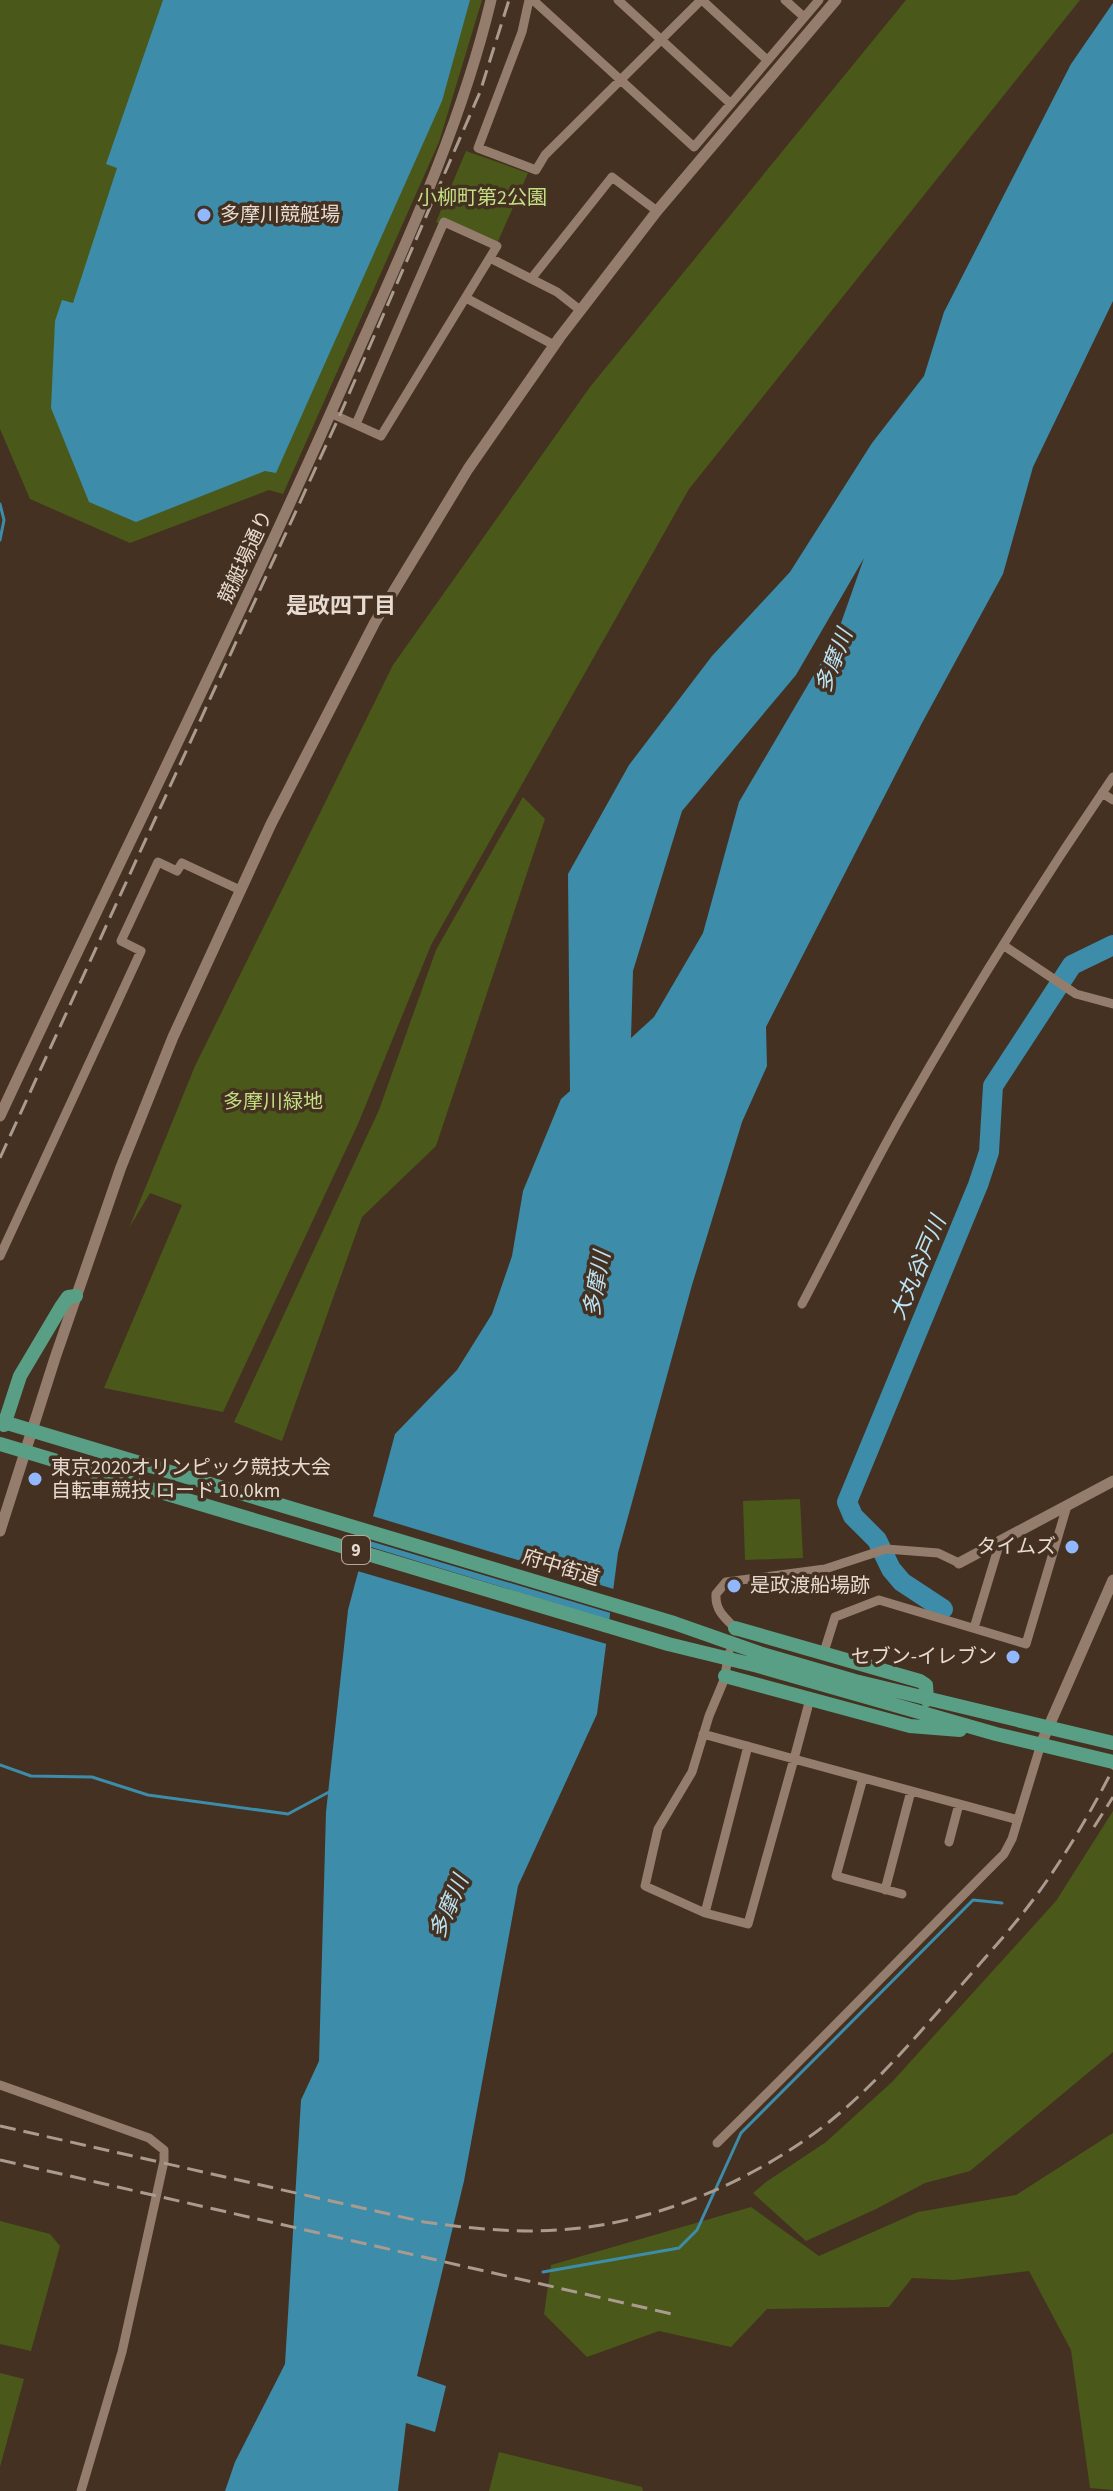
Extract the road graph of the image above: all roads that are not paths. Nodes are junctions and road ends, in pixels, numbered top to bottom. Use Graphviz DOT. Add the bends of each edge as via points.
graph roads {
  1 [pos="491,0"];
  2 [pos="531,0"];
  3 [pos="618,0"];
  4 [pos="702,0"];
  5 [pos="785,0"];
  6 [pos="819,0"];
  7 [pos="836,0"];
  8 [pos="804,17"];
  9 [pos="662,40"];
  10 [pos="767,60"];
  11 [pos="621,80"];
  12 [pos="731,104"];
  13 [pos="657,211"];
  14 [pos="490,258"];
  15 [pos="531,279"];
  16 [pos="466,298"];
  17 [pos="580,310"];
  18 [pos="554,345"];
  19 [pos="330,413"];
  20 [pos="356,424"];
  21 [pos="1113,777"];
  22 [pos="1102,793"];
  23 [pos="1113,800"];
  24 [pos="238,889"];
  25 [pos="1003,945"];
  26 [pos="1113,1004"];
  27 [pos="7,1087"];
  28 [pos="0,1116"];
  29 [pos="0,1256"];
  30 [pos="76,1296"];
  31 [pos="802,1304"];
  32 [pos="15,1393"];
  33 [pos="0,1401"];
  34 [pos="0,1410"];
  35 [pos="5,1423"];
  36 [pos="33,1431"];
  37 [pos="2,1443"];
  38 [pos="27,1452"];
  39 [pos="1113,1481"];
  40 [pos="1067,1506"];
  41 [pos="0,1531"];
  42 [pos="1000,1542"];
  43 [pos="959,1563"];
  44 [pos="1113,1580"];
  45 [pos="735,1628"];
  46 [pos="974,1628"];
  47 [pos="823,1655"];
  48 [pos="760,1660"];
  49 [pos="725,1676"];
  50 [pos="810,1699"];
  51 [pos="927,1700"];
  52 [pos="1047,1727"];
  53 [pos="703,1734"];
  54 [pos="996,1734"];
  55 [pos="1113,1743"];
  56 [pos="1041,1744"];
  57 [pos="748,1746"];
  58 [pos="794,1759"];
  59 [pos="1113,1762"];
  60 [pos="863,1778"];
  61 [pos="911,1791"];
  62 [pos="959,1804"];
  63 [pos="1018,1820"];
  64 [pos="949,1842"];
  65 [pos="885,1890"];
  66 [pos="902,1894"];
  67 [pos="705,1913"];
  68 [pos="0,2085"];
  69 [pos="717,2143"];
  70 [pos="81,2491"];
  1 -- 19 [label="street, 競艇場通り" via="446,147"];
  2 -- 11 [label="street"];
  2 -- 11 [label="street" via="478,148 536,170"];
  3 -- 9 [label="street"];
  4 -- 9 [label="street"];
  4 -- 10 [label="street"];
  5 -- 8 [label="street"];
  6 -- 8 [label="street"];
  7 -- 13 [label="street"];
  8 -- 10 [label="street"];
  9 -- 11 [label="street"];
  9 -- 12 [label="street"];
  10 -- 12 [label="street"];
  11 -- 12 [label="street" via="694,147"];
  13 -- 15 [label="street" via="612,177"];
  13 -- 17 [label="street"];
  14 -- 15 [label="street"];
  14 -- 16 [label="street"];
  14 -- 20 [label="street" via="497,246 444,222"];
  15 -- 17 [label="street"];
  16 -- 18 [label="street"];
  16 -- 20 [label="street" via="381,436"];
  17 -- 18 [label="street"];
  18 -- 24 [label="street" via="468,469 388,600"];
  19 -- 20 [label="street"];
  19 -- 27 [label="street, 競艇場通り" via="266,557"];
  21 -- 22 [label="street"];
  22 -- 23 [label="street"];
  22 -- 25 [label="street"];
  24 -- 29 [label="street" via="182,863 177,871 158,862 121,941 141,951"];
  24 -- 30 [label="street" via="121,1167"];
  25 -- 26 [label="street" via="1076,994"];
  25 -- 31 [label="street" via="902,1113"];
  27 -- 28 [label="street, 競艇場通り"];
  30 -- 32 [label="main road" via="61,1307"];
  30 -- 36 [label="street"];
  32 -- 33 [label="main road"];
  32 -- 35 [label="main road"];
  34 -- 35 [label="main road"];
  35 -- 36 [label="main road, 府中街道 / 9"];
  35 -- 37 [label="main road"];
  36 -- 38 [label="street"];
  36 -- 48 [label="main road, 府中街道 / 9" via="674,1623"];
  37 -- 38 [label="main road, 府中街道 / 9"];
  38 -- 41 [label="street"];
  38 -- 48 [label="main road, 府中街道 / 9" via="668,1644"];
  39 -- 40 [label="street"];
  40 -- 42 [label="street"];
  40 -- 46 [label="street" via="1026,1644"];
  42 -- 43 [label="street"];
  42 -- 46 [label="street"];
  43 -- 45 [label="street" via="938,1553 881,1550 825,1569 726,1582 717,1590 716,1604"];
  44 -- 52 [label="street"];
  45 -- 47 [label="main road"];
  45 -- 49 [label="street"];
  46 -- 47 [label="street" via="879,1600 835,1617"];
  47 -- 51 [label="main road" via="920,1681 926,1685"];
  48 -- 51 [label="main road, 府中街道 / 9"];
  48 -- 54 [label="main road, 府中街道 / 9"];
  49 -- 50 [label="main road"];
  49 -- 53 [label="street"];
  50 -- 54 [label="main road" via="910,1726"];
  50 -- 58 [label="street"];
  51 -- 52 [label="main road, 府中街道 / 9"];
  52 -- 55 [label="main road, 府中街道 / 9"];
  52 -- 56 [label="street"];
  53 -- 57 [label="street"];
  53 -- 67 [label="street" via="692,1772 658,1829 645,1886"];
  54 -- 56 [label="main road, 府中街道 / 9"];
  56 -- 59 [label="main road, 府中街道 / 9"];
  56 -- 63 [label="street"];
  57 -- 58 [label="street"];
  57 -- 67 [label="street"];
  58 -- 60 [label="street"];
  58 -- 67 [label="street" via="748,1924"];
  60 -- 61 [label="street"];
  60 -- 65 [label="street" via="836,1876"];
  61 -- 62 [label="street"];
  61 -- 65 [label="street"];
  62 -- 63 [label="street"];
  62 -- 64 [label="street"];
  63 -- 69 [label="street" via="1004,1854"];
  65 -- 66 [label="street"];
  68 -- 70 [label="street" via="149,2138 164,2150 122,2352"];
}
